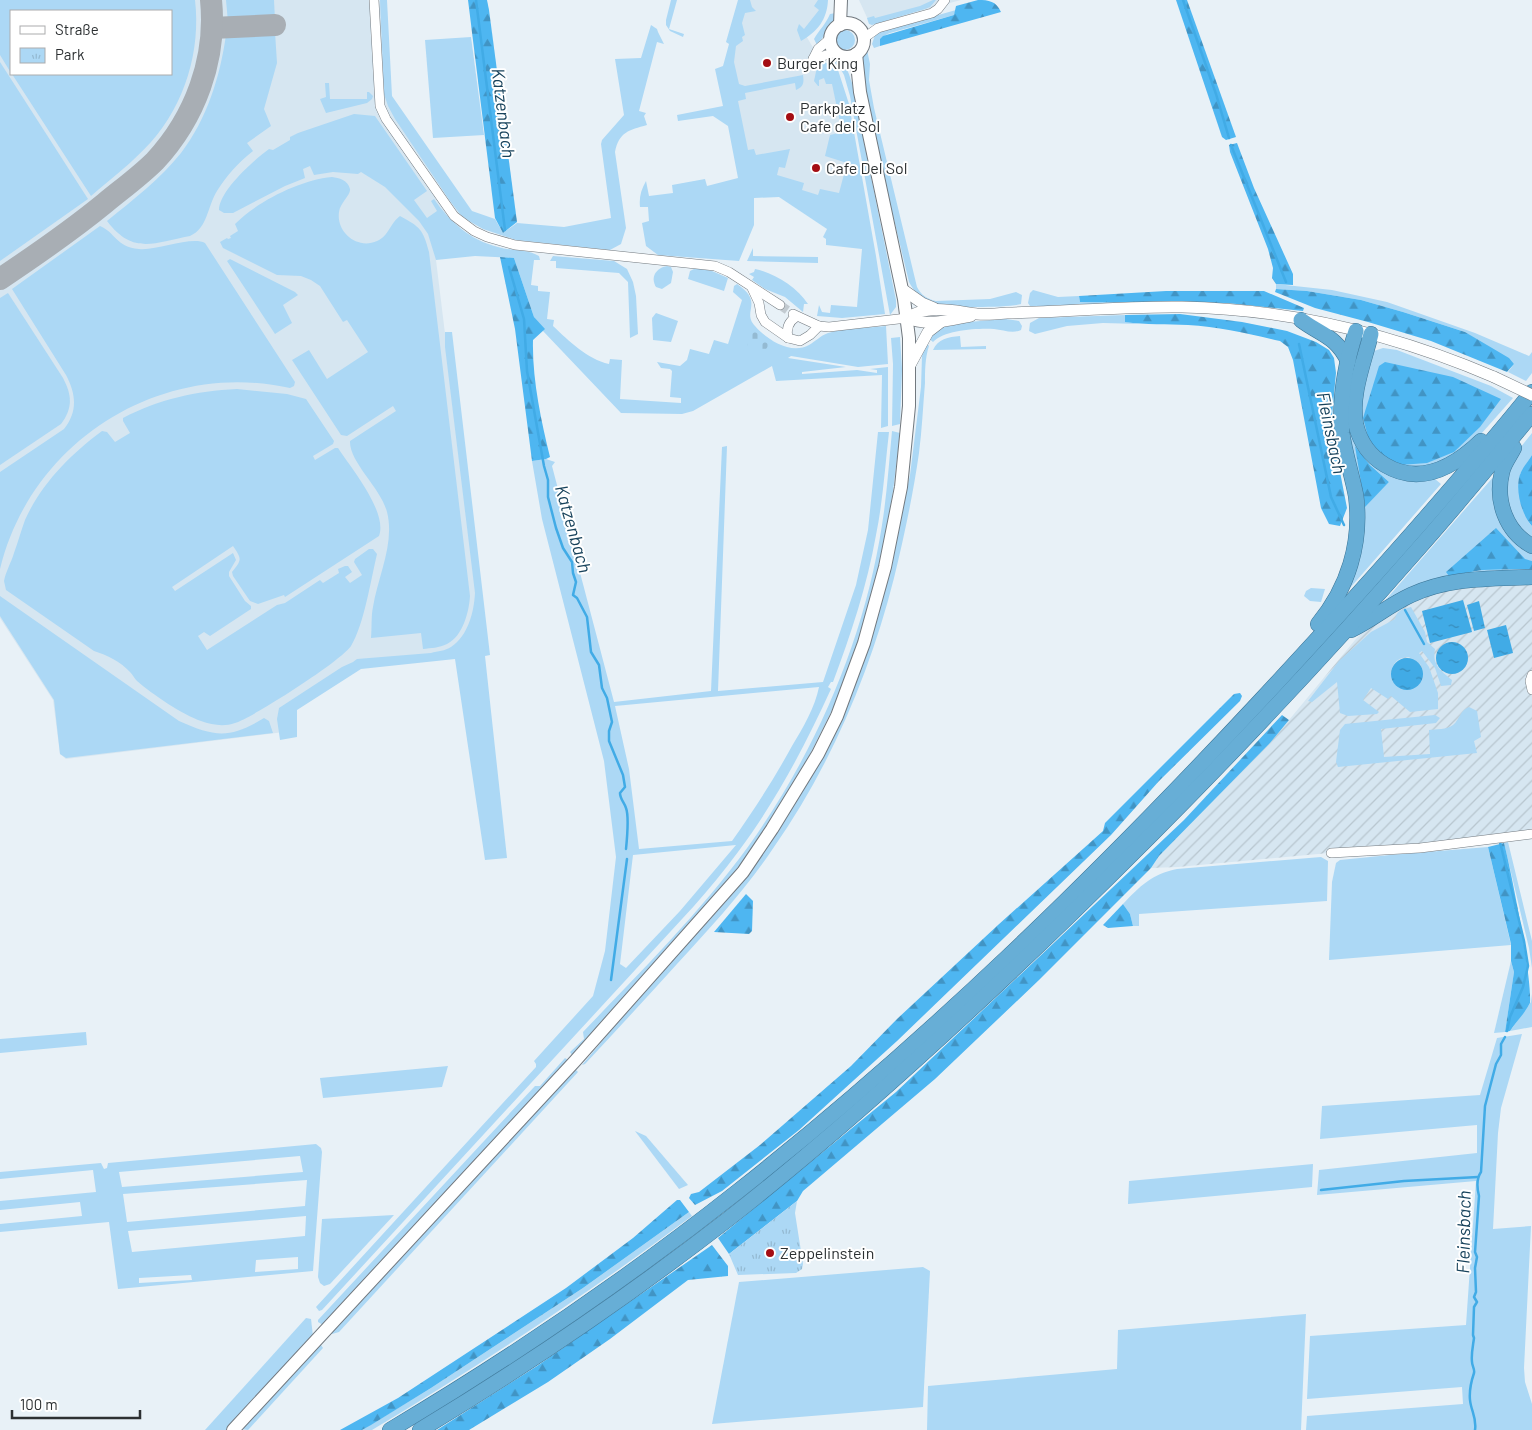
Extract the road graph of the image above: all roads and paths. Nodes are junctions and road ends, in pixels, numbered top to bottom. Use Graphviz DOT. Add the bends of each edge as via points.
graph roads {
  1 [pos="374,0"];
  2 [pos="841,0"];
  3 [pos="845,0"];
  4 [pos="945,0"];
  5 [pos="846,24"];
  6 [pos="831,38"];
  7 [pos="864,38"];
  8 [pos="846,54"];
  9 [pos="752,288"];
  10 [pos="902,289"];
  11 [pos="780,305"];
  12 [pos="940,310"];
  13 [pos="978,314"];
  14 [pos="907,318"];
  15 [pos="1301,320"];
  16 [pos="941,322"];
  17 [pos="819,326"];
  18 [pos="1364,333"];
  19 [pos="788,338"];
  20 [pos="1348,361"];
  21 [pos="910,365"];
  22 [pos="1532,393"];
  23 [pos="1525,412"];
  24 [pos="1519,430"];
  25 [pos="1532,546"];
  26 [pos="1532,577"];
  27 [pos="1341,635"];
  28 [pos="1298,659"];
  29 [pos="1532,675"];
  30 [pos="1532,690"];
  31 [pos="1532,834"];
  32 [pos="1332,853"];
  33 [pos="233,1430"];
  34 [pos="390,1430"];
  35 [pos="420,1430"];
  1 -- 9 [label="street" via="380,106 446,206 462,223 486,238 515,245 715,266"];
  2 -- 5 [label="main road"];
  3 -- 5 [label="main road"];
  4 -- 7 [label="street" via="932,13 878,28"];
  5 -- 6 [label="main road" via="834,29"];
  5 -- 7 [label="main road" via="858,27"];
  6 -- 8 [label="main road" via="832,47"];
  6 -- 8 [label="street" via="818,49 813,59"];
  7 -- 8 [label="main road" via="861,49"];
  8 -- 10 [label="main road" via="860,92"];
  9 -- 11 [label="street"];
  9 -- 19 [label="street" via="765,322"];
  10 -- 12 [label="street" via="922,303"];
  10 -- 14 [label="main road"];
  12 -- 13 [label="street"];
  12 -- 14 [label="street" via="918,312"];
  13 -- 15 [label="street" via="1182,307"];
  13 -- 16 [label="street"];
  14 -- 16 [label="street" via="922,323"];
  14 -- 17 [label="street"];
  14 -- 21 [label="main road"];
  15 -- 18 [label="street"];
  15 -- 20 [label="highway" via="1336,341"];
  16 -- 21 [label="street" via="928,332"];
  17 -- 19 [label="street" via="800,340"];
  17 -- 19 [label="street" via="795,315 787,326"];
  18 -- 20 [label="highway"];
  18 -- 22 [label="street, bridge" via="1430,352"];
  18 -- 23 [label="highway" via="1356,395 1356,425 1368,451 1391,468 1419,474 1450,466 1498,422"];
  20 -- 28 [label="highway" via="1341,411 1357,506 1355,547 1335,602 1312,631"];
  21 -- 33 [label="main road" via="908,428 901,487 872,616 837,716 772,829 743,872 574,1062"];
  22 -- 23 [label="highway"];
  23 -- 24 [label="highway"];
  23 -- 28 [label="highway"];
  24 -- 25 [label="highway" via="1502,471 1500,497 1512,530"];
  24 -- 27 [label="highway"];
  26 -- 27 [label="highway" via="1474,578 1436,586 1410,595"];
  27 -- 35 [label="highway" via="1102,885 878,1095 673,1260 540,1354"];
  28 -- 34 [label="highway" via="1170,796 1070,896 838,1110 732,1197 624,1278 515,1352"];
  29 -- 30 [label="street"];
  31 -- 32 [label="street" via="1420,848"];
}
